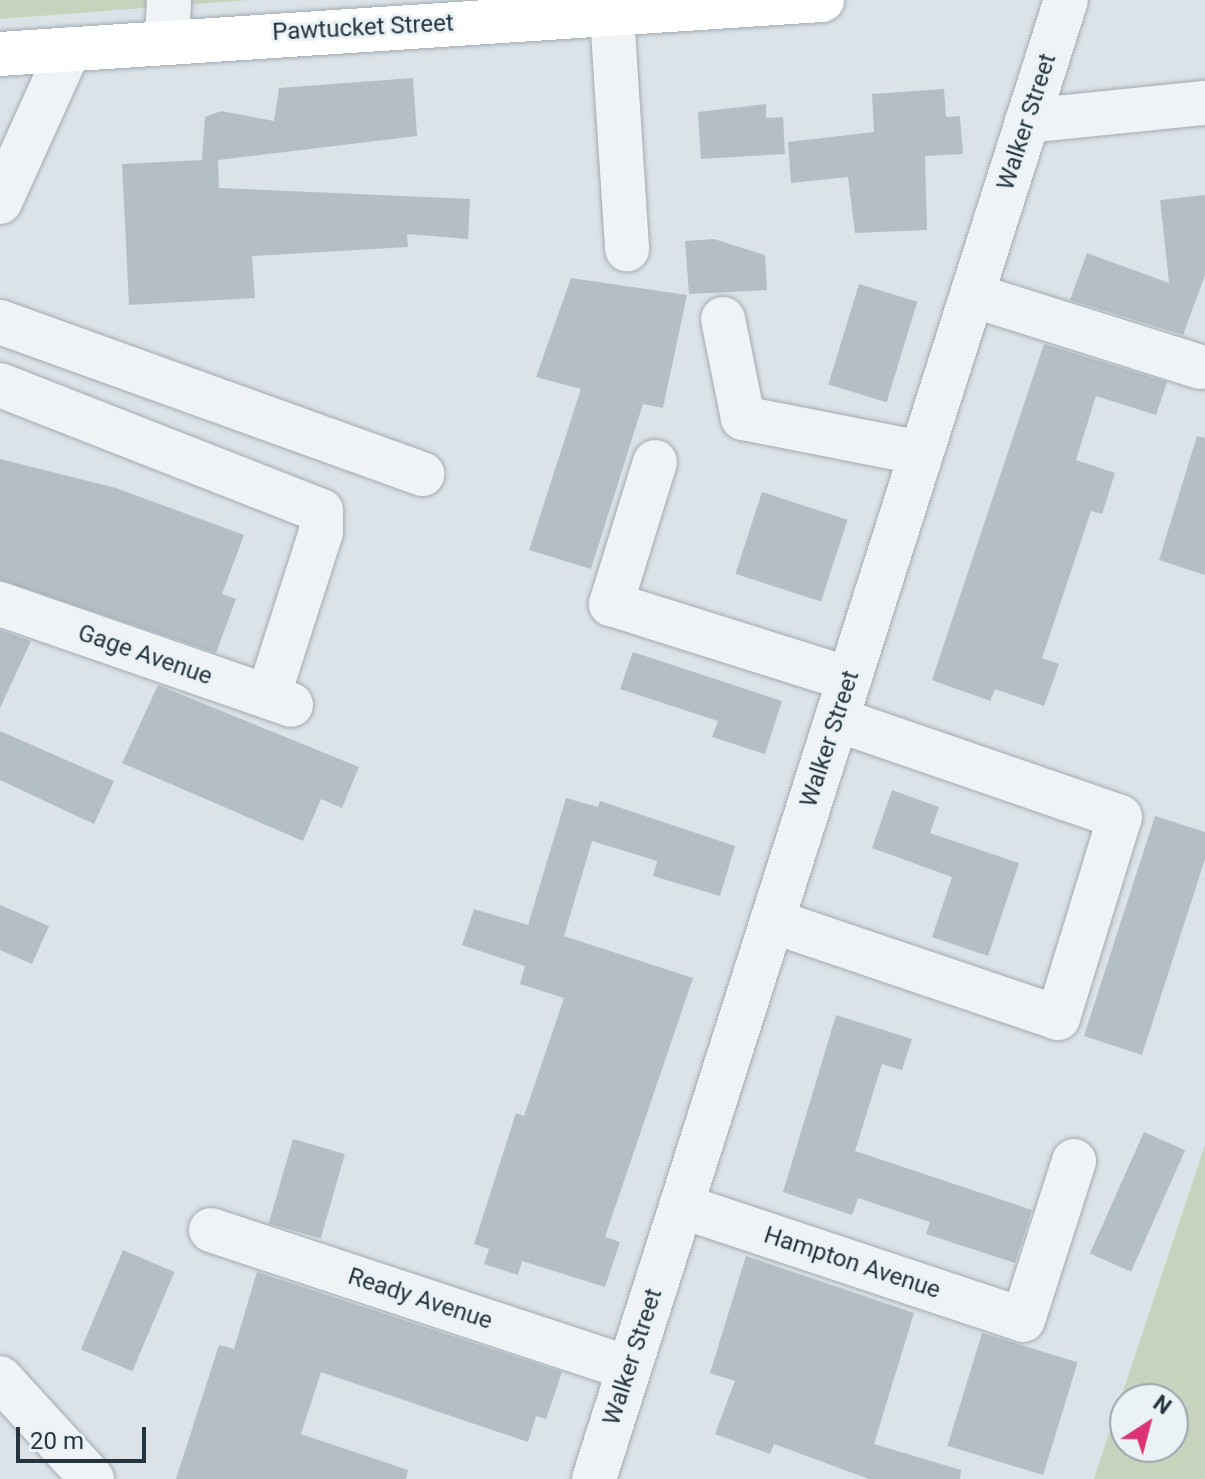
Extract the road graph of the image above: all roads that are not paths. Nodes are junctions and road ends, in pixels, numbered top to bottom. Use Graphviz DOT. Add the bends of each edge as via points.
graph roads {
  1 [pos="822,0"];
  2 [pos="1066,0"];
  3 [pos="611,6"];
  4 [pos="168,19"];
  5 [pos="69,49"];
  6 [pos="0,54"];
  7 [pos="1205,103"];
  8 [pos="1027,121"];
  9 [pos="2,192"];
  10 [pos="627,249"];
  11 [pos="972,295"];
  12 [pos="723,319"];
  13 [pos="0,322"];
  14 [pos="1201,367"];
  15 [pos="0,385"];
  16 [pos="921,453"];
  17 [pos="655,462"];
  18 [pos="423,474"];
  19 [pos="0,604"];
  20 [pos="843,699"];
  21 [pos="772,921"];
  22 [pos="1074,1161"];
  23 [pos="681,1206"];
  24 [pos="211,1230"];
  25 [pos="629,1368"];
  26 [pos="0,1378"];
  27 [pos="600,1478"];
  28 [pos="92,1479"];
  1 -- 3 [label="main road, Pawtucket Street"];
  2 -- 8 [label="street, Walker Street"];
  3 -- 4 [label="main road, Pawtucket Street"];
  3 -- 10 [label="street"];
  4 -- 5 [label="main road, Pawtucket Street"];
  5 -- 6 [label="main road, Pawtucket Street"];
  5 -- 9 [label="street"];
  7 -- 8 [label="street"];
  8 -- 11 [label="street, Walker Street"];
  11 -- 14 [label="street"];
  11 -- 16 [label="street, Walker Street"];
  12 -- 16 [label="street" via="743,418"];
  13 -- 18 [label="street"];
  15 -- 19 [label="street, Gage Avenue" via="321,511 321,532 279,701"];
  16 -- 20 [label="street, Walker Street"];
  17 -- 20 [label="street" via="611,604"];
  20 -- 21 [label="street, Walker Street"];
  20 -- 21 [label="street" via="1120,817 1058,1018"];
  21 -- 23 [label="street, Walker Street"];
  22 -- 23 [label="street, Hampton Avenue" via="1023,1320"];
  23 -- 25 [label="street, Walker Street"];
  24 -- 25 [label="street, Ready Avenue"];
  25 -- 27 [label="street, Walker Street"];
  26 -- 28 [label="street"];
}
